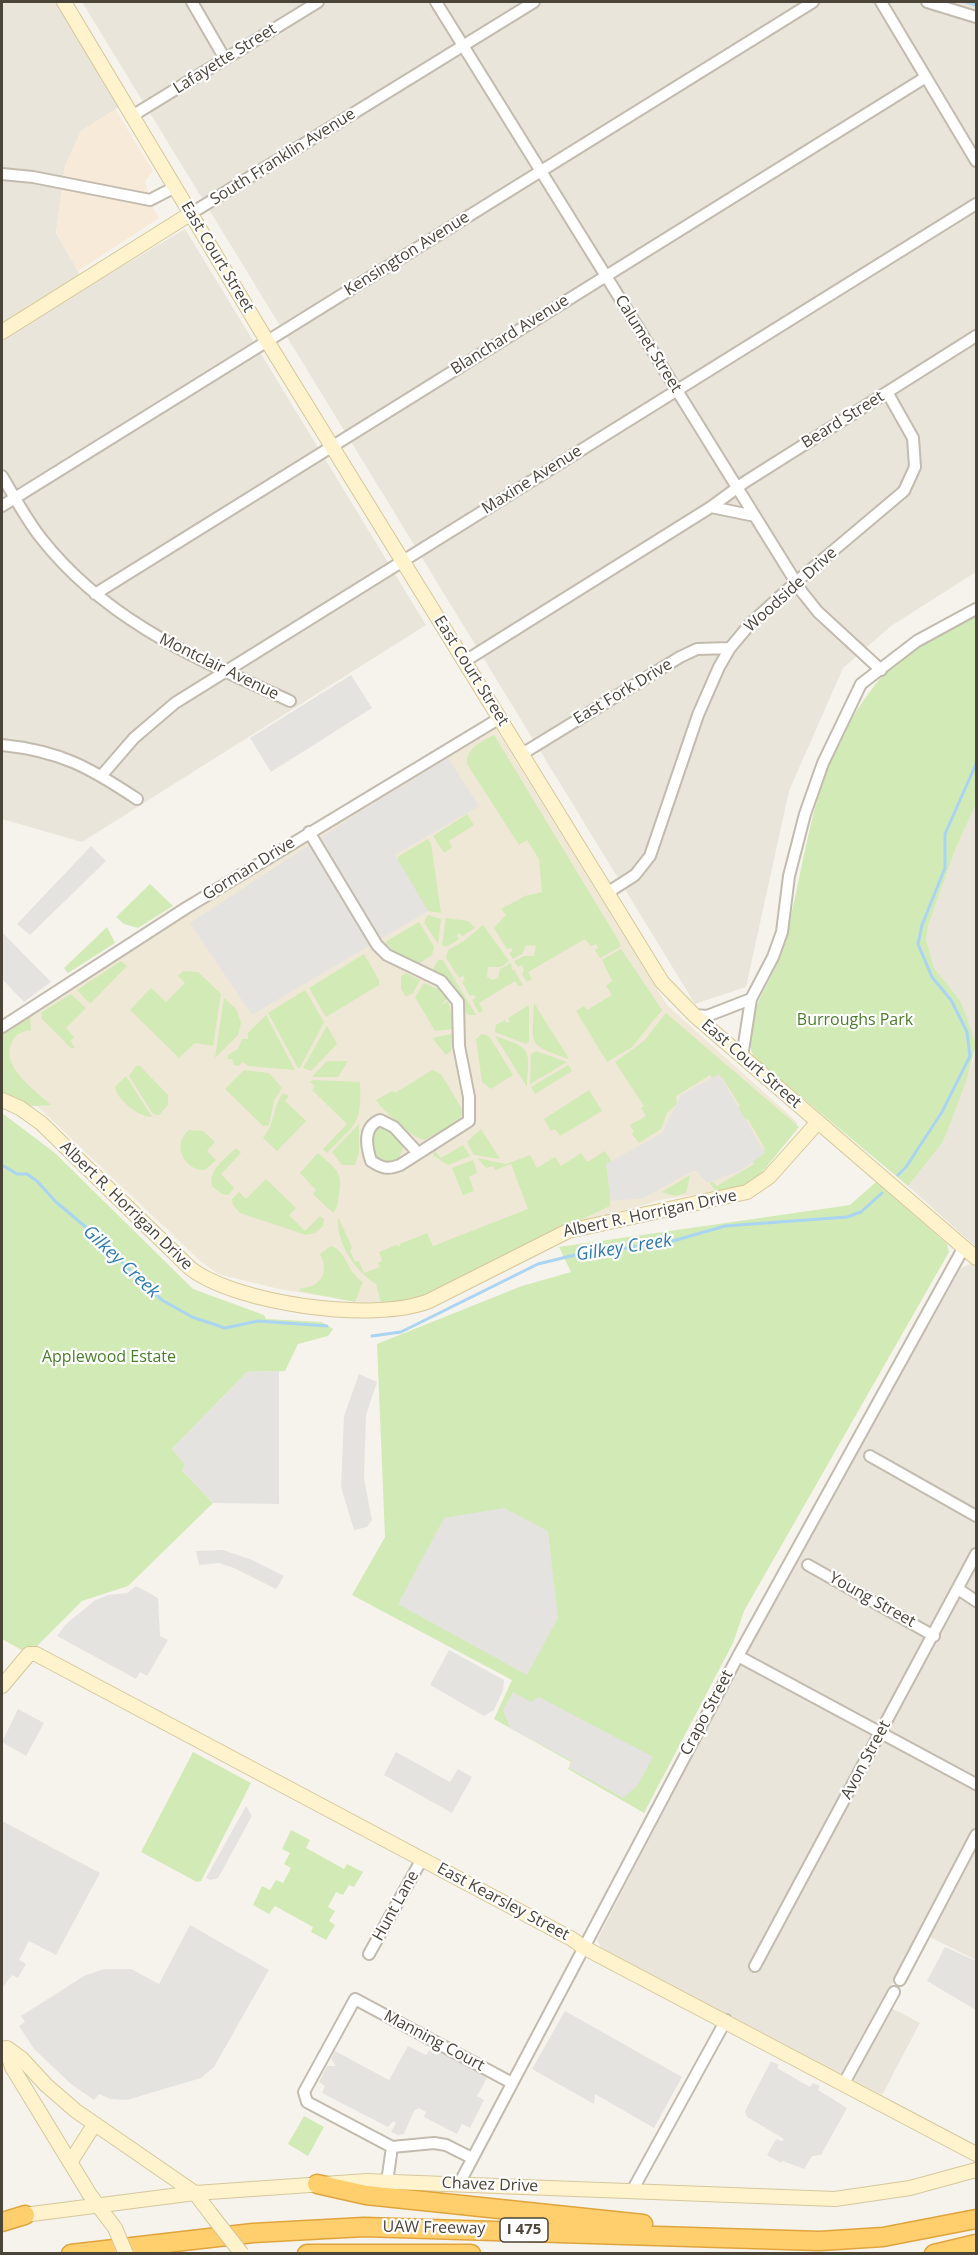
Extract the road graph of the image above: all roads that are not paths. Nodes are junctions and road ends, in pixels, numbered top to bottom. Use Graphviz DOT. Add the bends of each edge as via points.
graph roads {
  1 [pos="64,2"];
  2 [pos="192,2"];
  3 [pos="315,2"];
  4 [pos="436,2"];
  5 [pos="534,2"];
  6 [pos="813,2"];
  7 [pos="881,2"];
  8 [pos="927,2"];
  9 [pos="976,17"];
  10 [pos="464,46"];
  11 [pos="225,59"];
  12 [pos="926,77"];
  13 [pos="132,116"];
  14 [pos="976,161"];
  15 [pos="540,171"];
  16 [pos="4,173"];
  17 [pos="175,187"];
  18 [pos="976,204"];
  19 [pos="190,214"];
  20 [pos="605,275"];
  21 [pos="2,332"];
  22 [pos="976,336"];
  23 [pos="267,341"];
  24 [pos="676,390"];
  25 [pos="887,392"];
  26 [pos="332,445"];
  27 [pos="2,476"];
  28 [pos="738,489"];
  29 [pos="15,498"];
  30 [pos="2,507"];
  31 [pos="711,507"];
  32 [pos="755,516"];
  33 [pos="402,560"];
  34 [pos="796,582"];
  35 [pos="95,594"];
  36 [pos="976,609"];
  37 [pos="730,648"];
  38 [pos="465,661"];
  39 [pos="881,670"];
  40 [pos="225,671"];
  41 [pos="291,701"];
  42 [pos="500,718"];
  43 [pos="2,745"];
  44 [pos="522,754"];
  45 [pos="102,775"];
  46 [pos="137,799"];
  47 [pos="309,832"];
  48 [pos="607,893"];
  49 [pos="751,999"];
  50 [pos="694,1015"];
  51 [pos="2,1027"];
  52 [pos="742,1057"];
  53 [pos="2,1100"];
  54 [pos="818,1122"];
  55 [pos="418,1153"];
  56 [pos="964,1247"];
  57 [pos="976,1258"];
  58 [pos="870,1456"];
  59 [pos="976,1516"];
  60 [pos="976,1554"];
  61 [pos="808,1565"];
  62 [pos="958,1589"];
  63 [pos="976,1601"];
  64 [pos="934,1636"];
  65 [pos="738,1656"];
  66 [pos="2,1686"];
  67 [pos="880,1733"];
  68 [pos="976,1784"];
  69 [pos="976,1834"];
  70 [pos="422,1859"];
  71 [pos="583,1947"];
  72 [pos="369,1954"];
  73 [pos="755,1966"];
  74 [pos="900,1980"];
  75 [pos="894,1992"];
  76 [pos="726,2020"];
  77 [pos="4,2045"];
  78 [pos="512,2083"];
  79 [pos="844,2083"];
  80 [pos="94,2125"];
  81 [pos="392,2147"];
  82 [pos="976,2154"];
  83 [pos="472,2158"];
  84 [pos="71,2161"];
  85 [pos="976,2170"];
  86 [pos="387,2182"];
  87 [pos="317,2184"];
  88 [pos="459,2184"];
  89 [pos="632,2191"];
  90 [pos="195,2193"];
  91 [pos="100,2205"];
  92 [pos="976,2206"];
  93 [pos="25,2215"];
  94 [pos="2,2219"];
  95 [pos="976,2220"];
  96 [pos="882,2237"];
  97 [pos="754,2239"];
  98 [pos="976,2244"];
  99 [pos="71,2253"];
  100 [pos="126,2253"];
  101 [pos="242,2253"];
  102 [pos="307,2253"];
  103 [pos="471,2253"];
  104 [pos="934,2253"];
  1 -- 13 [label="street, East Court Street"];
  2 -- 11 [label="street"];
  3 -- 11 [label="street, Lafayette Street"];
  4 -- 10 [label="street, Calumet Street"];
  5 -- 10 [label="street, South Franklin Avenue"];
  6 -- 15 [label="street, Kensington Avenue"];
  7 -- 12 [label="street"];
  8 -- 9 [label="street"];
  10 -- 15 [label="street, Calumet Street"];
  10 -- 19 [label="street, South Franklin Avenue"];
  11 -- 13 [label="street, Lafayette Street"];
  12 -- 14 [label="street"];
  12 -- 20 [label="street, Blanchard Avenue"];
  13 -- 17 [label="street, East Court Street"];
  15 -- 20 [label="street, Calumet Street"];
  15 -- 23 [label="street, Kensington Avenue"];
  16 -- 17 [label="street" via="150,201"];
  17 -- 19 [label="street, East Court Street"];
  18 -- 24 [label="street, Maxine Avenue"];
  19 -- 21 [label="street, South Franklin Avenue"];
  19 -- 23 [label="street, East Court Street"];
  20 -- 24 [label="street, Calumet Street"];
  20 -- 26 [label="street, Blanchard Avenue"];
  22 -- 25 [label="street, Beard Street"];
  23 -- 26 [label="street, East Court Street"];
  23 -- 29 [label="street, Kensington Avenue"];
  24 -- 28 [label="street, Calumet Street"];
  24 -- 33 [label="street, Maxine Avenue"];
  25 -- 28 [label="street, Beard Street"];
  25 -- 34 [label="street, Woodside Drive" via="913,438 915,466 904,491"];
  26 -- 33 [label="street, East Court Street"];
  26 -- 35 [label="street, Blanchard Avenue"];
  27 -- 29 [label="street, Montclair Avenue"];
  28 -- 31 [label="street, Beard Street"];
  28 -- 32 [label="street, Calumet Street"];
  29 -- 30 [label="street, Kensington Avenue"];
  29 -- 35 [label="street, Montclair Avenue" via="40,536"];
  31 -- 32 [label="street"];
  31 -- 38 [label="street, Beard Street"];
  32 -- 34 [label="street, Calumet Street"];
  33 -- 38 [label="street, East Court Street"];
  33 -- 40 [label="street, Maxine Avenue"];
  34 -- 37 [label="street, Woodside Drive"];
  34 -- 39 [label="street, Calumet Street" via="818,612"];
  35 -- 40 [label="street, Montclair Avenue" via="127,619 190,656"];
  36 -- 39 [label="street" via="917,641"];
  37 -- 44 [label="street, East Fork Drive" via="697,649 680,657"];
  37 -- 48 [label="street, Woodside Drive" via="698,715 650,856 635,875"];
  38 -- 42 [label="street, East Court Street"];
  39 -- 49 [label="street" via="861,684 823,763 789,876 782,932"];
  40 -- 41 [label="street, Montclair Avenue"];
  40 -- 45 [label="street, Maxine Avenue" via="175,703 134,738"];
  42 -- 44 [label="street, East Court Street"];
  42 -- 47 [label="street, Gorman Drive"];
  43 -- 45 [label="street" via="44,751"];
  44 -- 48 [label="street, East Court Street"];
  45 -- 46 [label="street"];
  47 -- 51 [label="street, Gorman Drive"];
  47 -- 55 [label="street" via="377,945 441,981 458,1002 459,1046 469,1097 469,1121"];
  48 -- 50 [label="street, East Court Street" via="662,982"];
  49 -- 50 [label="street" via="707,1016"];
  49 -- 52 [label="street"];
  50 -- 52 [label="street, East Court Street"];
  52 -- 54 [label="street, East Court Street"];
  53 -- 54 [label="street, Albert R. Horrigan Drive" via="40,1123 199,1275 268,1299 365,1311 397,1310 429,1301 568,1231 747,1192 769,1177"];
  54 -- 56 [label="street, East Court Street"];
  55 -- 55 [label="street" via="394,1127 380,1120 372,1123 368,1132 370,1161 391,1169"];
  56 -- 57 [label="street, East Court Street"];
  56 -- 65 [label="street, Crapo Street"];
  58 -- 59 [label="street"];
  60 -- 62 [label="street, Avon Street"];
  61 -- 64 [label="street, Young Street"];
  62 -- 63 [label="street"];
  62 -- 64 [label="street, Avon Street"];
  64 -- 67 [label="street, Avon Street"];
  65 -- 67 [label="street"];
  65 -- 71 [label="street, Crapo Street"];
  66 -- 70 [label="street, East Kearsley Street" via="29,1654 36,1654"];
  67 -- 68 [label="street"];
  67 -- 73 [label="street, Avon Street"];
  69 -- 74 [label="street"];
  70 -- 71 [label="street, East Kearsley Street"];
  70 -- 72 [label="street, Hunt Lane"];
  71 -- 76 [label="street, East Kearsley Street"];
  71 -- 78 [label="street, Crapo Street"];
  75 -- 79 [label="street"];
  76 -- 79 [label="street, East Kearsley Street"];
  76 -- 89 [label="street"];
  77 -- 80 [label="street" via="61,2100"];
  77 -- 84 [label="street" via="12,2067"];
  78 -- 81 [label="street, Manning Court" via="355,1999 304,2092 307,2102"];
  78 -- 83 [label="street, Crapo Street"];
  79 -- 82 [label="street, East Kearsley Street"];
  80 -- 84 [label="street"];
  80 -- 90 [label="street"];
  81 -- 83 [label="street" via="446,2145"];
  81 -- 86 [label="street"];
  83 -- 88 [label="street, Crapo Street"];
  84 -- 91 [label="street"];
  85 -- 89 [label="street, Chavez Drive" via="910,2188 835,2199"];
  86 -- 87 [label="street, Chavez Drive"];
  86 -- 88 [label="street, Chavez Drive"];
  87 -- 90 [label="street, Chavez Drive"];
  87 -- 97 [label="highway" via="366,2194"];
  88 -- 89 [label="street, Chavez Drive"];
  90 -- 91 [label="street, Chavez Drive"];
  90 -- 101 [label="street, bridge"];
  91 -- 93 [label="street, Chavez Drive"];
  91 -- 100 [label="street, bridge"];
  92 -- 96 [label="highway"];
  93 -- 94 [label="highway"];
  95 -- 96 [label="highway, UAW Freeway / I 475"];
  96 -- 97 [label="highway, UAW Freeway / I 475" via="820,2241"];
  97 -- 99 [label="highway, UAW Freeway / I 475" via="364,2228 253,2233"];
  98 -- 104 [label="highway"];
  102 -- 103 [label="highway, UAW Freeway"];
}
